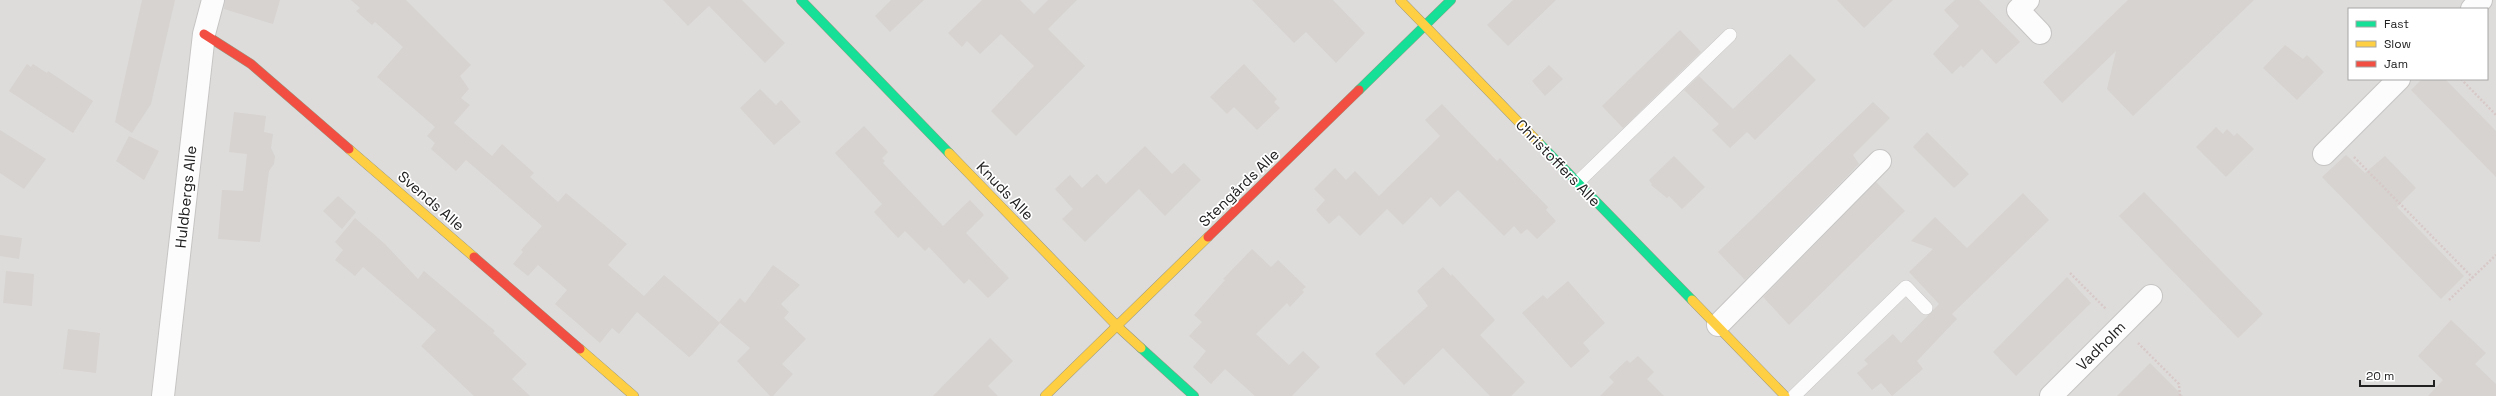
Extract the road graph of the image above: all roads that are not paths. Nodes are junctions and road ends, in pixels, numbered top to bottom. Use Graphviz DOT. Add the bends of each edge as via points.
graph roads {
  1 [pos="213,0"];
  2 [pos="801,0"];
  3 [pos="1400,0"];
  4 [pos="1451,0"];
  5 [pos="2028,0"];
  6 [pos="2481,0"];
  7 [pos="2473,8"];
  8 [pos="1425,26"];
  9 [pos="2040,33"];
  10 [pos="204,34"];
  11 [pos="1730,35"];
  12 [pos="2398,80"];
  13 [pos="2330,147"];
  14 [pos="1880,161"];
  15 [pos="1578,182"];
  16 [pos="2151,296"];
  17 [pos="1926,308"];
  18 [pos="1718,325"];
  19 [pos="1117,326"];
  20 [pos="163,396"];
  21 [pos="634,396"];
  22 [pos="1046,396"];
  23 [pos="1194,396"];
  24 [pos="1785,396"];
  25 [pos="1794,396"];
  26 [pos="2050,396"];
  1 -- 10 [label="street, Huldbergs Alle"];
  2 -- 19 [label="street, Knuds Alle"];
  3 -- 8 [label="street, Christoffers Alle"];
  4 -- 8 [label="street, Stengårds Alle"];
  5 -- 9 [label="street" via="2018,10"];
  6 -- 7 [label="street"];
  8 -- 15 [label="street, Christoffers Alle"];
  8 -- 19 [label="street, Stengårds Alle"];
  10 -- 20 [label="street, Huldbergs Alle"];
  10 -- 21 [label="street, Svends Alle" via="251,64"];
  11 -- 15 [label="lane"];
  12 -- 13 [label="street"];
  14 -- 18 [label="street"];
  15 -- 18 [label="street, Christoffers Alle"];
  16 -- 26 [label="street, Vadholm"];
  17 -- 25 [label="lane" via="1906,287"];
  18 -- 24 [label="street, Christoffers Alle"];
  19 -- 22 [label="street, Stengårds Alle"];
  19 -- 23 [label="street, Knuds Alle"];
}
